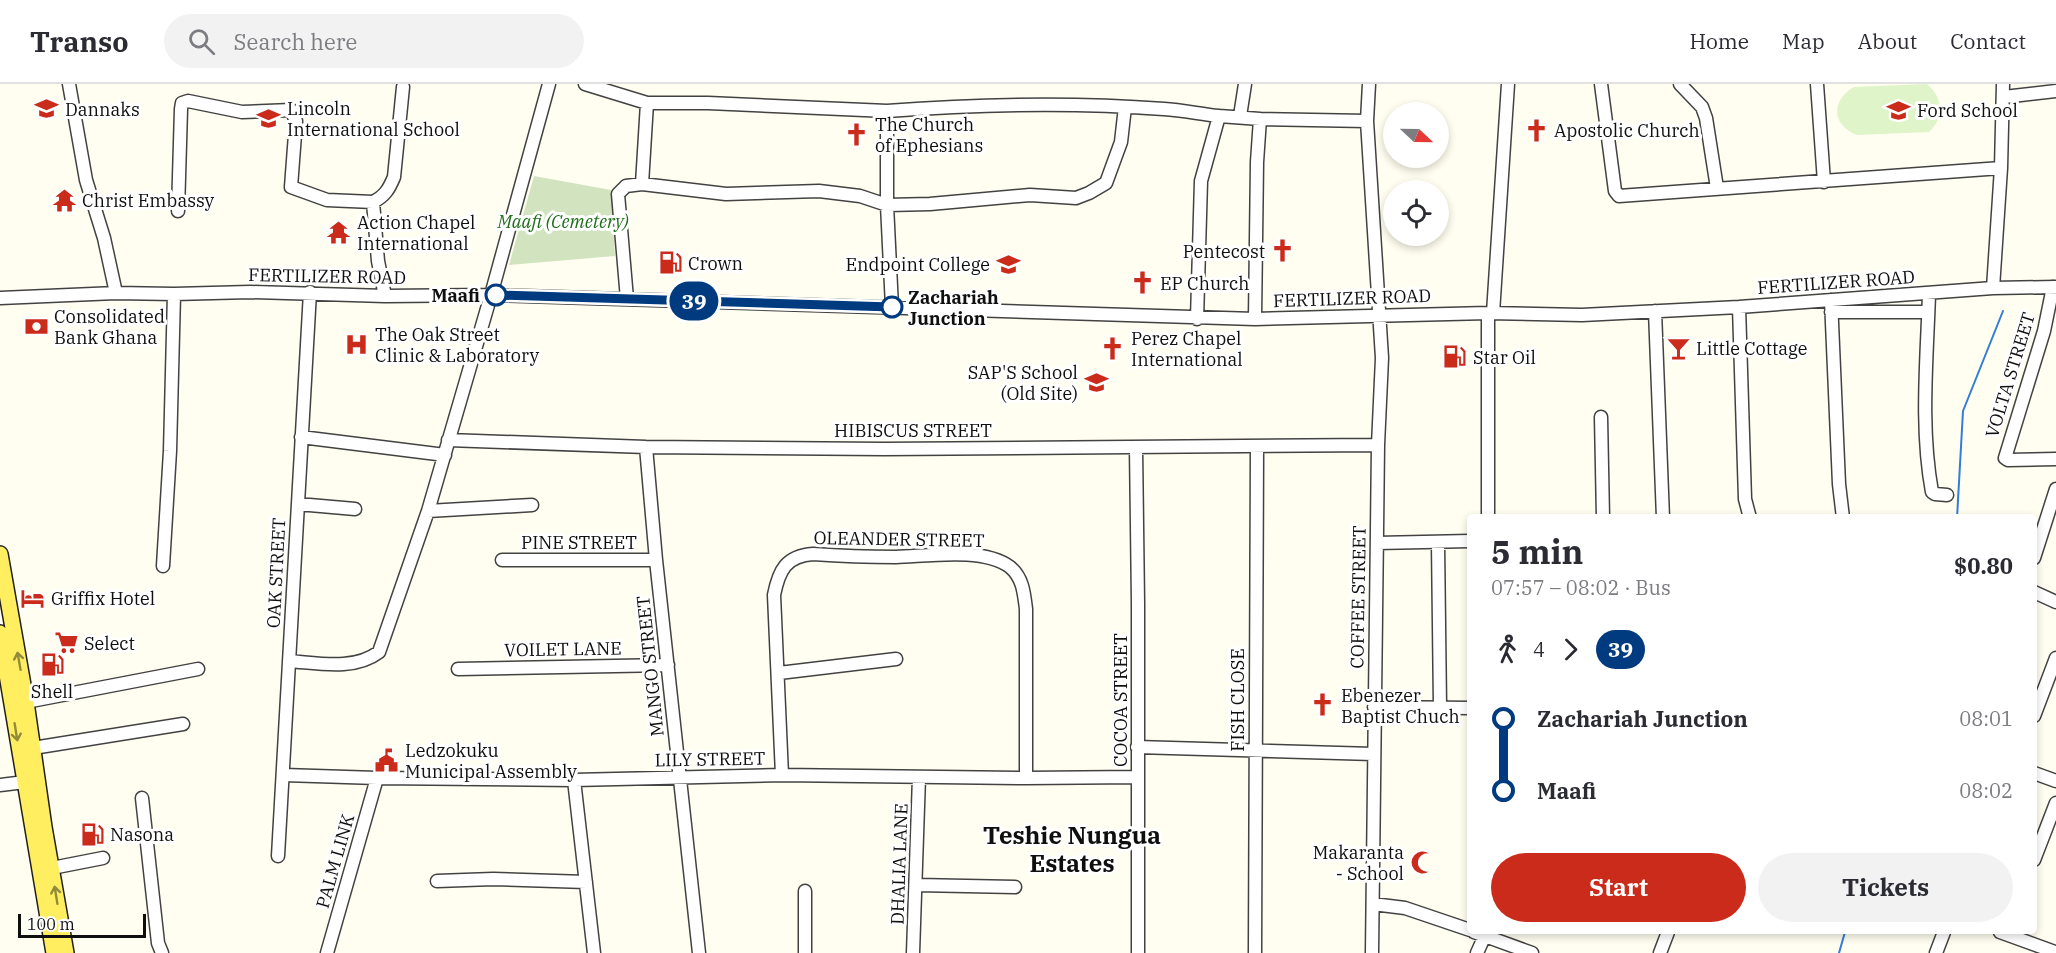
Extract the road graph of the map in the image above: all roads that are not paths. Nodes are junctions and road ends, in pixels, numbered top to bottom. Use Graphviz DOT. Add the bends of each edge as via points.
graph roads {
  1 [pos="69,84"];
  2 [pos="549,84"];
  3 [pos="585,84"];
  4 [pos="1245,84"];
  5 [pos="1369,84"];
  6 [pos="1508,84"];
  7 [pos="1601,84"];
  8 [pos="1680,84"];
  9 [pos="1817,84"];
  10 [pos="2004,84"];
  11 [pos="403,87"];
  12 [pos="2056,91"];
  13 [pos="2004,97"];
  14 [pos="647,103"];
  15 [pos="1125,107"];
  16 [pos="887,111"];
  17 [pos="1218,116"];
  18 [pos="1240,116"];
  19 [pos="1260,119"];
  20 [pos="1367,121"];
  21 [pos="2001,168"];
  22 [pos="1824,182"];
  23 [pos="642,184"];
  24 [pos="1717,188"];
  25 [pos="373,202"];
  26 [pos="887,205"];
  27 [pos="178,211"];
  28 [pos="2054,287"];
  29 [pos="1993,288"];
  30 [pos="310,292"];
  31 [pos="116,293"];
  32 [pos="174,294"];
  33 [pos="1929,294"];
  34 [pos="491,295"];
  35 [pos="385,296"];
  36 [pos="0,298"];
  37 [pos="627,300"];
  38 [pos="1831,306"];
  39 [pos="892,307"];
  40 [pos="1739,307"];
  41 [pos="1655,311"];
  42 [pos="1928,312"];
  43 [pos="1490,313"];
  44 [pos="1380,315"];
  45 [pos="1197,319"];
  46 [pos="1255,319"];
  47 [pos="1601,417"];
  48 [pos="301,437"];
  49 [pos="448,440"];
  50 [pos="1378,446"];
  51 [pos="646,447"];
  52 [pos="1257,447"];
  53 [pos="1136,448"];
  54 [pos="444,454"];
  55 [pos="2056,459"];
  56 [pos="2056,489"];
  57 [pos="1947,495"];
  58 [pos="298,504"];
  59 [pos="532,505"];
  60 [pos="355,509"];
  61 [pos="428,511"];
  62 [pos="1488,514"];
  63 [pos="1603,514"];
  64 [pos="1663,514"];
  65 [pos="1749,514"];
  66 [pos="1843,514"];
  67 [pos="1467,541"];
  68 [pos="1377,543"];
  69 [pos="1438,543"];
  70 [pos="2037,549"];
  71 [pos="0,554"];
  72 [pos="502,560"];
  73 [pos="656,560"];
  74 [pos="163,566"];
  75 [pos="2037,593"];
  76 [pos="2056,602"];
  77 [pos="0,633"];
  78 [pos="2056,658"];
  79 [pos="896,659"];
  80 [pos="289,661"];
  81 [pos="668,665"];
  82 [pos="198,669"];
  83 [pos="458,669"];
  84 [pos="779,673"];
  85 [pos="26,702"];
  86 [pos="1374,706"];
  87 [pos="1440,707"];
  88 [pos="1467,708"];
  89 [pos="2037,708"];
  90 [pos="183,724"];
  91 [pos="1137,747"];
  92 [pos="33,748"];
  93 [pos="1255,752"];
  94 [pos="1373,753"];
  95 [pos="2037,774"];
  96 [pos="284,775"];
  97 [pos="782,775"];
  98 [pos="680,776"];
  99 [pos="919,777"];
  100 [pos="1137,777"];
  101 [pos="377,778"];
  102 [pos="1026,778"];
  103 [pos="574,780"];
  104 [pos="2056,781"];
  105 [pos="25,782"];
  106 [pos="0,785"];
  107 [pos="142,798"];
  108 [pos="2056,803"];
  109 [pos="2037,852"];
  110 [pos="278,856"];
  111 [pos="103,858"];
  112 [pos="52,868"];
  113 [pos="437,881"];
  114 [pos="586,882"];
  115 [pos="917,885"];
  116 [pos="1015,887"];
  117 [pos="805,891"];
  118 [pos="1373,904"];
  119 [pos="1467,929"];
  120 [pos="1476,934"];
  121 [pos="1481,934"];
  122 [pos="1667,934"];
  123 [pos="1943,934"];
  124 [pos="2006,934"];
  125 [pos="2055,952"];
  126 [pos="54,953"];
  127 [pos="66,953"];
  128 [pos="162,953"];
  129 [pos="327,953"];
  130 [pos="594,953"];
  131 [pos="699,953"];
  132 [pos="805,953"];
  133 [pos="913,953"];
  134 [pos="1138,953"];
  135 [pos="1255,953"];
  136 [pos="1372,953"];
  137 [pos="1477,953"];
  138 [pos="1532,953"];
  139 [pos="1660,953"];
  140 [pos="1936,953"];
  1 -- 31 [label="street" via="86,180"];
  2 -- 34 [label="street"];
  3 -- 14 [label="street"];
  4 -- 18 [label="street"];
  5 -- 20 [label="street, COFFEE STREET"];
  6 -- 43 [label="street"];
  7 -- 24 [label="street" via="1616,195"];
  8 -- 24 [label="street" via="1702,107 1706,118"];
  9 -- 22 [label="street"];
  10 -- 13 [label="street"];
  11 -- 25 [label="street" via="394,177 388,190"];
  12 -- 13 [label="street"];
  13 -- 21 [label="street"];
  14 -- 16 [label="street"];
  14 -- 23 [label="street"];
  15 -- 16 [label="street" via="1014,104"];
  15 -- 17 [label="street"];
  15 -- 26 [label="street" via="1121,142 1106,183 1089,193 1076,198 1030,195"];
  16 -- 26 [label="street"];
  17 -- 18 [label="street"];
  17 -- 45 [label="street" via="1201,181"];
  18 -- 19 [label="street"];
  19 -- 20 [label="street"];
  19 -- 46 [label="street"];
  20 -- 44 [label="street, COFFEE STREET"];
  21 -- 22 [label="street"];
  21 -- 29 [label="street"];
  22 -- 24 [label="street"];
  23 -- 26 [label="street" via="726,194 819,191 860,196"];
  23 -- 37 [label="street" via="626,186 618,194"];
  25 -- 27 [label="street" via="327,200 291,187 296,121 291,110 243,112 188,101 182,103 181,109"];
  25 -- 35 [label="street"];
  26 -- 39 [label="street"];
  28 -- 29 [label="street, FERTILIZER ROAD"];
  28 -- 55 [label="street, VOLTA STREET" via="2005,458"];
  29 -- 33 [label="street, FERTILIZER ROAD"];
  30 -- 32 [label="street, FERTILIZER ROAD"];
  30 -- 35 [label="street, FERTILIZER ROAD"];
  30 -- 48 [label="street, OAK STREET"];
  31 -- 32 [label="street, FERTILIZER ROAD"];
  31 -- 36 [label="street, FERTILIZER ROAD"];
  32 -- 74 [label="street"];
  33 -- 38 [label="street, FERTILIZER ROAD"];
  33 -- 42 [label="street"];
  34 -- 35 [label="street, FERTILIZER ROAD"];
  34 -- 37 [label="street, FERTILIZER ROAD"];
  34 -- 49 [label="street"];
  37 -- 39 [label="street, FERTILIZER ROAD"];
  38 -- 40 [label="street, FERTILIZER ROAD"];
  38 -- 42 [label="street"];
  38 -- 66 [label="street"];
  39 -- 45 [label="street, FERTILIZER ROAD"];
  40 -- 41 [label="street, FERTILIZER ROAD"];
  40 -- 65 [label="street" via="1745,499"];
  41 -- 43 [label="street, FERTILIZER ROAD" via="1582,315"];
  41 -- 64 [label="street"];
  42 -- 57 [label="street" via="1926,454 1932,492"];
  43 -- 44 [label="street, FERTILIZER ROAD"];
  43 -- 62 [label="street"];
  44 -- 46 [label="street, FERTILIZER ROAD"];
  44 -- 50 [label="street, COFFEE STREET"];
  45 -- 46 [label="street, FERTILIZER ROAD"];
  47 -- 63 [label="street"];
  48 -- 54 [label="street"];
  48 -- 58 [label="street, OAK STREET"];
  49 -- 51 [label="street, HIBISCUS STREET"];
  49 -- 54 [label="street"];
  50 -- 52 [label="street, HIBISCUS STREET"];
  50 -- 68 [label="street, COFFEE STREET"];
  51 -- 53 [label="street, HIBISCUS STREET"];
  51 -- 73 [label="street, MANGO STREET"];
  52 -- 53 [label="street, HIBISCUS STREET"];
  52 -- 93 [label="street, FISH CLOSE"];
  53 -- 91 [label="street, COCOA STREET"];
  54 -- 61 [label="street"];
  56 -- 70 [label="street"];
  58 -- 60 [label="street"];
  58 -- 80 [label="street, OAK STREET"];
  59 -- 61 [label="street"];
  61 -- 80 [label="street" via="380,652 356,663"];
  67 -- 69 [label="street"];
  68 -- 69 [label="street"];
  68 -- 86 [label="street, COFFEE STREET"];
  69 -- 87 [label="street"];
  85 -- 71 [label="main road, one-way"];
  72 -- 73 [label="street, PINE STREET"];
  73 -- 81 [label="street, MANGO STREET"];
  75 -- 76 [label="street"];
  77 -- 105 [label="main road, one-way"];
  78 -- 89 [label="street"];
  79 -- 84 [label="street"];
  80 -- 96 [label="street, OAK STREET"];
  81 -- 83 [label="street, VOILET LANE"];
  81 -- 98 [label="street, MANGO STREET"];
  82 -- 85 [label="street"];
  84 -- 97 [label="street, OLEANDER STREET"];
  84 -- 102 [label="street, OLEANDER STREET" via="774,595 786,563 800,555 992,558 1010,568 1022,582 1026,609"];
  85 -- 92 [label="main road"];
  86 -- 87 [label="street"];
  86 -- 94 [label="street, COFFEE STREET"];
  87 -- 88 [label="street"];
  90 -- 92 [label="street"];
  91 -- 93 [label="street"];
  91 -- 100 [label="street, COCOA STREET"];
  92 -- 112 [label="main road"];
  93 -- 94 [label="street"];
  93 -- 135 [label="street, FISH CLOSE"];
  94 -- 118 [label="street, COFFEE STREET"];
  95 -- 104 [label="street"];
  96 -- 101 [label="street, LILY STREET"];
  96 -- 110 [label="street, OAK STREET"];
  97 -- 98 [label="street, LILY STREET"];
  97 -- 99 [label="street, LILY STREET"];
  98 -- 103 [label="street, LILY STREET"];
  98 -- 131 [label="street, MANGO STREET"];
  99 -- 102 [label="street, LILY STREET"];
  99 -- 115 [label="street, DHALIA LANE"];
  100 -- 102 [label="street, LILY STREET"];
  100 -- 134 [label="street, COCOA STREET"];
  101 -- 103 [label="street, LILY STREET"];
  101 -- 129 [label="street, PALM LINK"];
  103 -- 114 [label="street"];
  105 -- 106 [label="street"];
  105 -- 126 [label="main road"];
  107 -- 128 [label="street"];
  108 -- 109 [label="street"];
  111 -- 112 [label="street"];
  127 -- 112 [label="main road, one-way"];
  113 -- 114 [label="street"];
  114 -- 130 [label="street"];
  115 -- 116 [label="street"];
  115 -- 133 [label="street, DHALIA LANE"];
  117 -- 132 [label="street"];
  118 -- 119 [label="street" via="1406,908"];
  118 -- 136 [label="street, COFFEE STREET"];
  120 -- 137 [label="street"];
  121 -- 138 [label="street"];
  122 -- 139 [label="street"];
  123 -- 140 [label="street"];
  124 -- 125 [label="street"];
}
